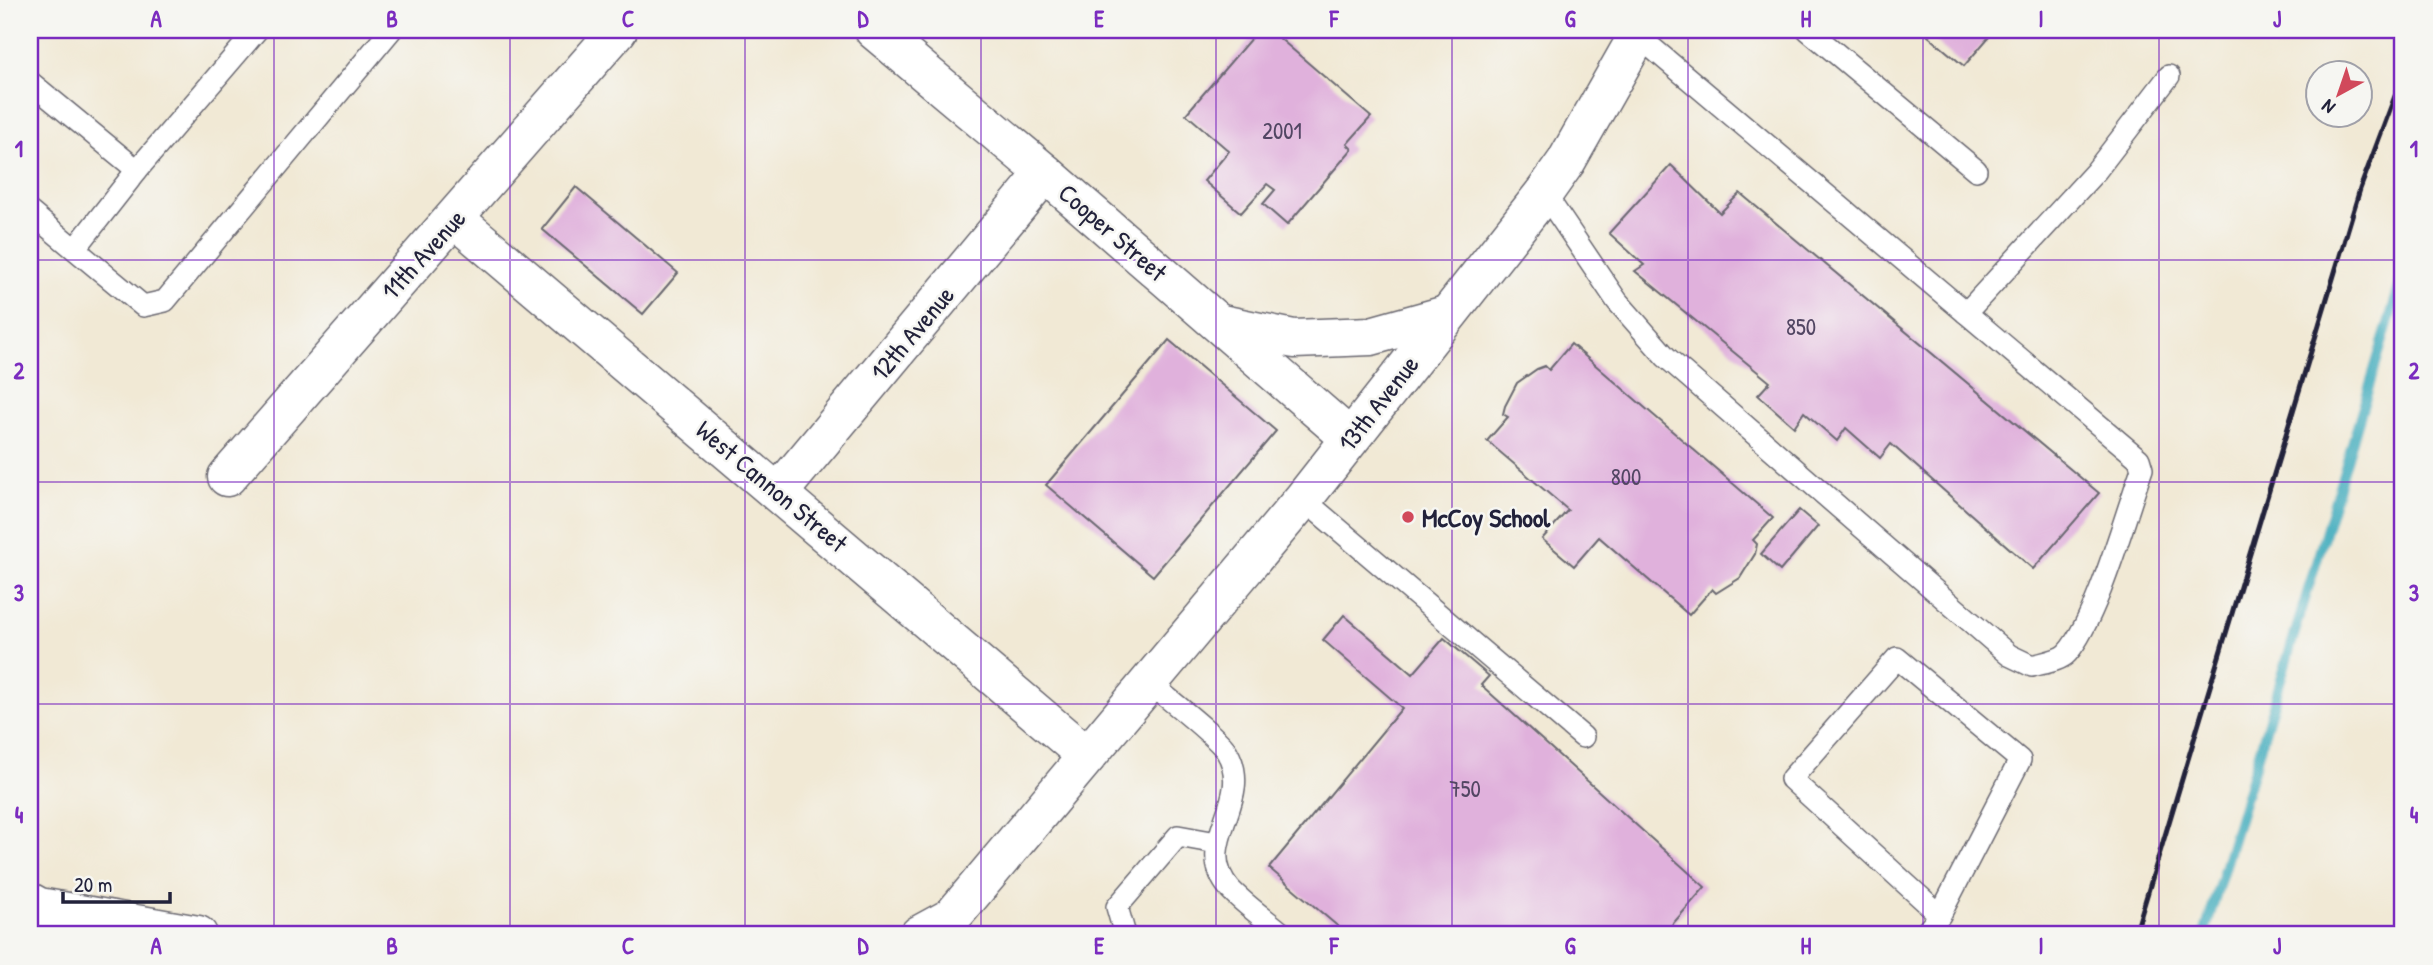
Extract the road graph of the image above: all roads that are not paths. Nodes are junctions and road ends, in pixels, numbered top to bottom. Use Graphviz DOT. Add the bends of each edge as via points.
graph roads {
  1 [pos="257,30"];
  2 [pos="391,30"];
  3 [pos="618,30"];
  4 [pos="874,30"];
  5 [pos="1808,30"];
  6 [pos="1640,33"];
  7 [pos="2169,76"];
  8 [pos="30,82"];
  9 [pos="137,170"];
  10 [pos="1976,170"];
  11 [pos="1045,173"];
  12 [pos="1544,193"];
  13 [pos="30,212"];
  14 [pos="455,219"];
  15 [pos="75,249"];
  16 [pos="1966,313"];
  17 [pos="1446,315"];
  18 [pos="1217,323"];
  19 [pos="1350,438"];
  20 [pos="227,477"];
  21 [pos="779,492"];
  22 [pos="1303,499"];
  23 [pos="1151,684"];
  24 [pos="1583,737"];
  25 [pos="1087,756"];
  26 [pos="1217,843"];
  27 [pos="30,902"];
  28 [pos="1940,915"];
  29 [pos="198,935"];
  30 [pos="919,935"];
  31 [pos="1125,935"];
  32 [pos="1284,935"];
  33 [pos="1924,935"];
  1 -- 9 [label="lane"];
  2 -- 15 [label="lane" via="165,301 143,306"];
  3 -- 14 [label="street, 11th Avenue"];
  4 -- 11 [label="street, Cooper Street"];
  5 -- 10 [label="lane"];
  6 -- 12 [label="street, 13th Avenue"];
  6 -- 16 [label="lane"];
  7 -- 16 [label="lane" via="2096,172"];
  8 -- 9 [label="lane"];
  9 -- 15 [label="lane"];
  11 -- 18 [label="street, Cooper Street"];
  11 -- 21 [label="street, 12th Avenue"];
  12 -- 16 [label="lane" via="1617,301 1667,357 2009,655 2032,666 2065,656 2081,632 2142,469 2139,459"];
  12 -- 17 [label="street, 13th Avenue"];
  13 -- 15 [label="lane"];
  14 -- 20 [label="street, 11th Avenue"];
  14 -- 21 [label="street, West Cannon Street"];
  17 -- 18 [label="street" via="1371,336 1294,339"];
  17 -- 19 [label="street, 13th Avenue"];
  18 -- 19 [label="street, Cooper Street"];
  19 -- 22 [label="street, 13th Avenue"];
  21 -- 25 [label="street, West Cannon Street"];
  22 -- 23 [label="street, 13th Avenue"];
  22 -- 24 [label="lane"];
  23 -- 25 [label="street, 13th Avenue"];
  23 -- 26 [label="lane" via="1226,750 1236,774 1236,790"];
  25 -- 30 [label="street, 13th Avenue" via="952,917"];
  26 -- 31 [label="lane" via="1178,836 1117,907"];
  26 -- 32 [label="lane" via="1216,862 1229,888"];
  27 -- 29 [label="street"];
  28 -- 28 [label="lane" via="1791,779 1897,657 2020,760"];
  28 -- 33 [label="lane"];
}
